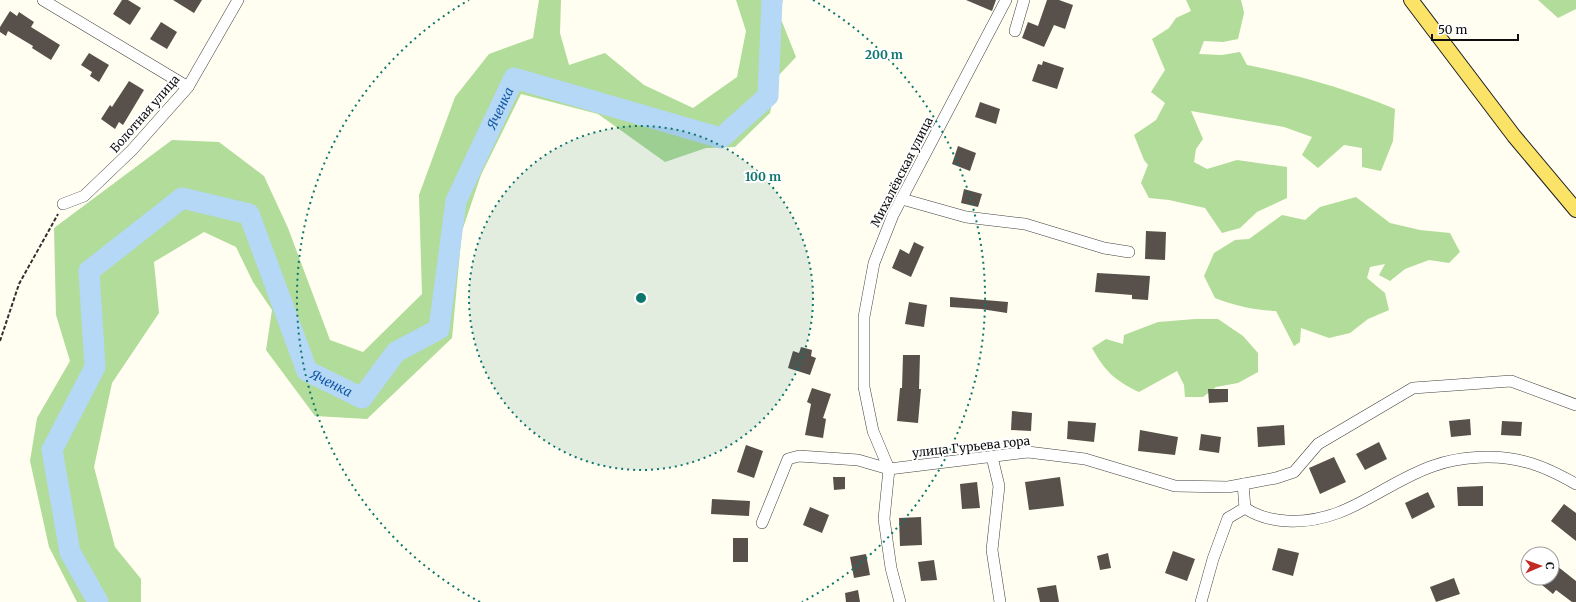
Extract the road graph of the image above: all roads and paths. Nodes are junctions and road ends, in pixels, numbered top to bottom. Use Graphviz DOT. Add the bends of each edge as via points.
graph roads {
  1 [pos="45,0"];
  2 [pos="238,0"];
  3 [pos="1006,0"];
  4 [pos="1024,0"];
  5 [pos="1411,0"];
  6 [pos="1015,31"];
  7 [pos="188,87"];
  8 [pos="902,199"];
  9 [pos="63,204"];
  10 [pos="1576,210"];
  11 [pos="1129,252"];
  12 [pos="0,341"];
  13 [pos="1576,405"];
  14 [pos="992,457"];
  15 [pos="889,469"];
  16 [pos="1243,484"];
  17 [pos="1576,484"];
  18 [pos="1245,508"];
  19 [pos="762,523"];
  20 [pos="900,602"];
  21 [pos="1000,602"];
  22 [pos="1201,602"];
  1 -- 7 [label="street"];
  2 -- 7 [label="street, Болотная улица"];
  3 -- 8 [label="street, Михалёвская улица"];
  4 -- 6 [label="street"];
  5 -- 10 [label="main road" via="1514,136"];
  7 -- 9 [label="street, Болотная улица" via="132,150 84,196"];
  8 -- 11 [label="street" via="966,217 1025,224 1104,248"];
  8 -- 15 [label="street, Михалёвская улица" via="874,263 864,317 864,387 873,431"];
  9 -- 12 [label="path" via="19,284"];
  13 -- 16 [label="street, улица Гурьева гора" via="1511,381 1413,388 1318,444 1294,472"];
  14 -- 15 [label="street, улица Гурьева гора"];
  14 -- 16 [label="street, улица Гурьева гора" via="1028,452 1085,459 1175,486 1228,487"];
  14 -- 21 [label="street" via="999,486 992,550"];
  15 -- 19 [label="street" via="858,460 799,456 788,459"];
  15 -- 20 [label="street, Михалёвская улица" via="884,519 891,568"];
  16 -- 18 [label="street"];
  17 -- 18 [label="street" via="1526,461 1463,459 1434,465 1405,477 1369,499 1329,517 1299,521 1268,520"];
  18 -- 22 [label="street" via="1228,518"];
}
